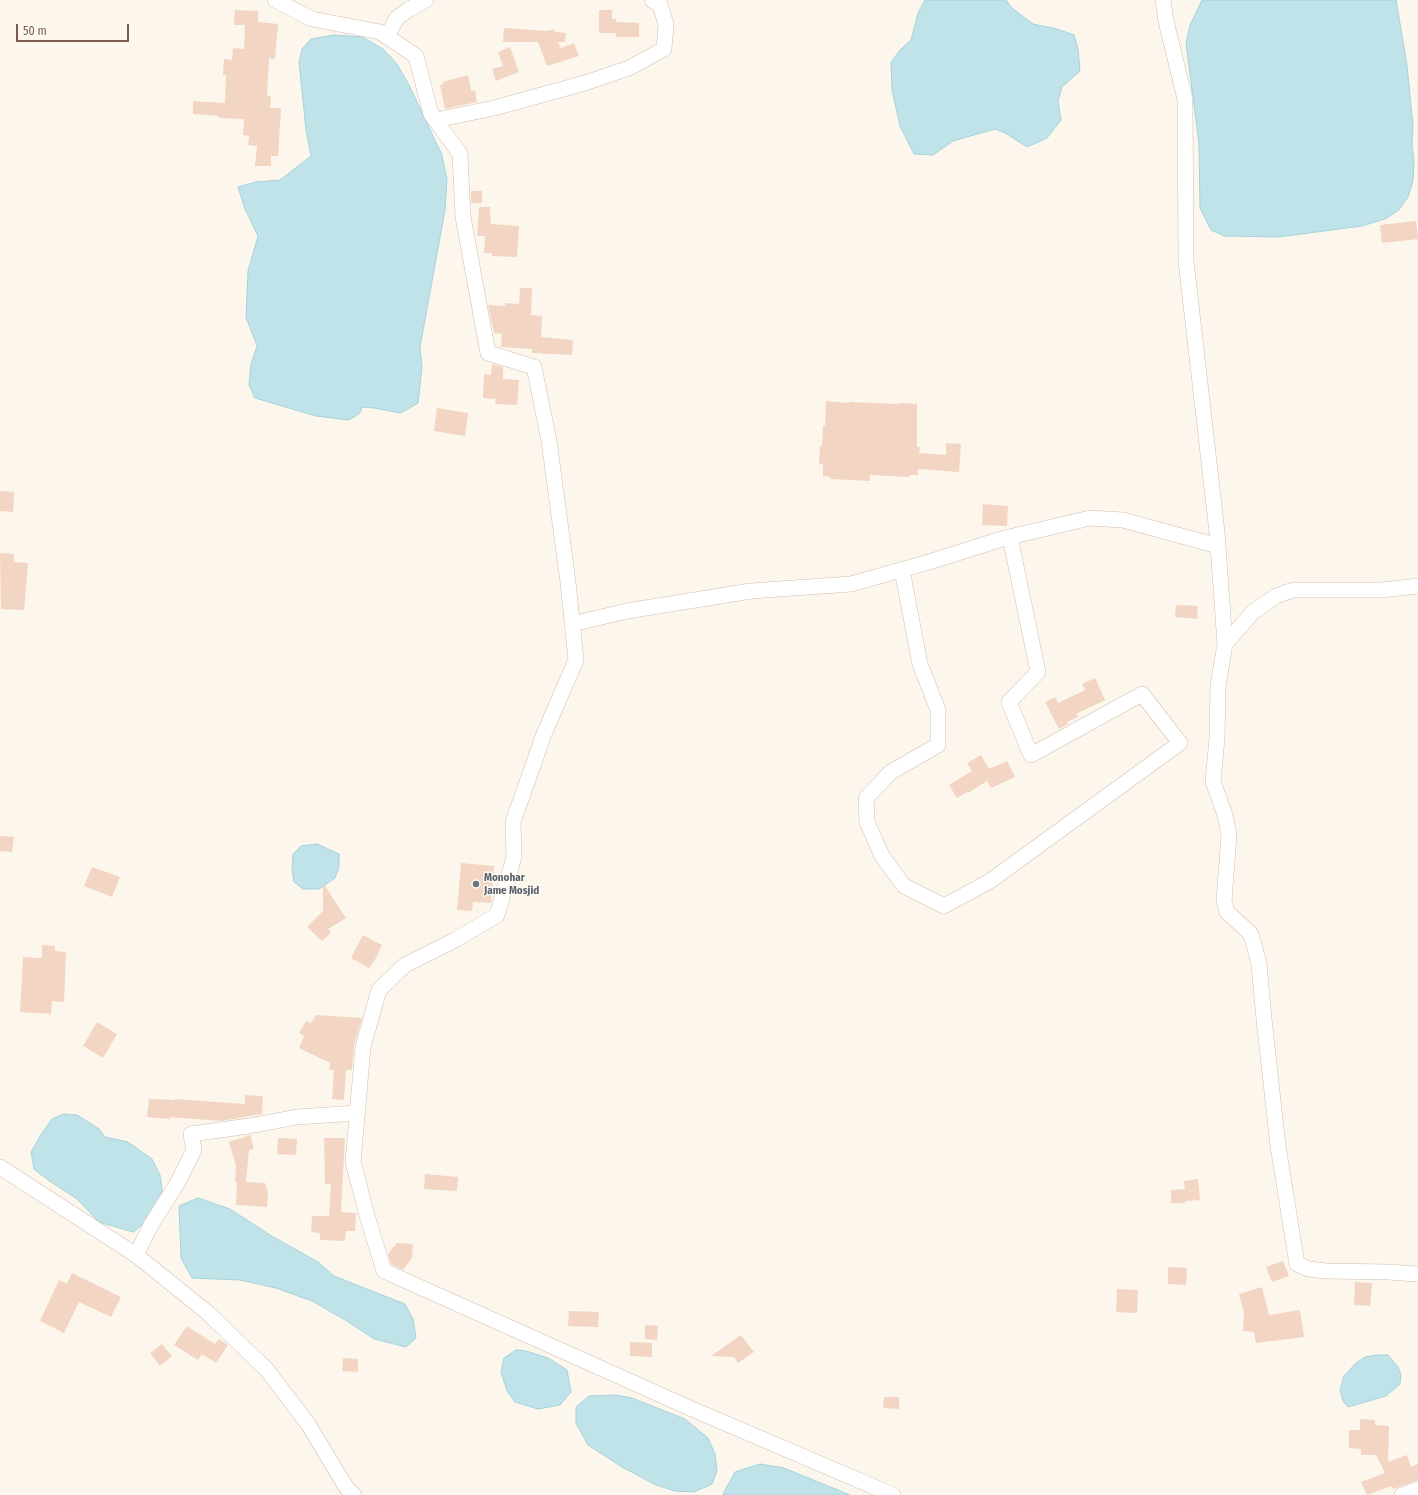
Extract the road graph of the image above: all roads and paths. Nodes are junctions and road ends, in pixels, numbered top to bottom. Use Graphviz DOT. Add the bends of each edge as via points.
graph roads {
  1 [pos="275,0"];
  2 [pos="426,0"];
  3 [pos="652,0"];
  4 [pos="1163,0"];
  5 [pos="387,36"];
  6 [pos="436,120"];
  7 [pos="1010,537"];
  8 [pos="1218,546"];
  9 [pos="902,570"];
  10 [pos="1418,586"];
  11 [pos="572,624"];
  12 [pos="1225,644"];
  13 [pos="357,1113"];
  14 [pos="0,1167"];
  15 [pos="136,1255"];
  16 [pos="1418,1274"];
  17 [pos="1418,1489"];
  18 [pos="354,1495"];
  19 [pos="893,1495"];
  20 [pos="1402,1495"];
  1 -- 5 [label="street" via="312,19 380,32"];
  2 -- 5 [label="street" via="397,18"];
  3 -- 6 [label="street" via="660,5 666,24 664,49 629,68 586,83 494,108"];
  4 -- 8 [label="street" via="1185,98 1186,261"];
  5 -- 6 [label="street" via="416,56 432,114"];
  6 -- 11 [label="street" via="460,154 463,217 488,353 534,368 549,441"];
  7 -- 8 [label="street" via="1090,518 1123,520"];
  7 -- 9 [label="street"];
  7 -- 9 [label="street" via="1038,672 1009,702 1031,755 1142,694 1180,743 990,881 944,906 904,886 882,856 867,822 866,798 891,772 938,745 938,710 920,664"];
  8 -- 12 [label="street"];
  9 -- 11 [label="street" via="851,584 751,591 628,611"];
  10 -- 12 [label="street" via="1382,590 1294,590 1276,596 1253,612"];
  11 -- 13 [label="street" via="576,660 544,734 513,822 514,857 497,914 455,940 405,965 379,990 363,1047"];
  12 -- 16 [label="street" via="1218,686 1213,782 1229,835 1224,901 1227,912 1252,934 1260,964 1278,1146 1297,1264 1315,1270"];
  13 -- 15 [label="street" via="297,1117 191,1134 194,1150"];
  13 -- 19 [label="street" via="353,1162 384,1271 692,1410"];
  14 -- 15 [label="street"];
  15 -- 18 [label="street" via="208,1313 268,1370 308,1424 346,1487"];
  17 -- 20 [label="street"];
}
